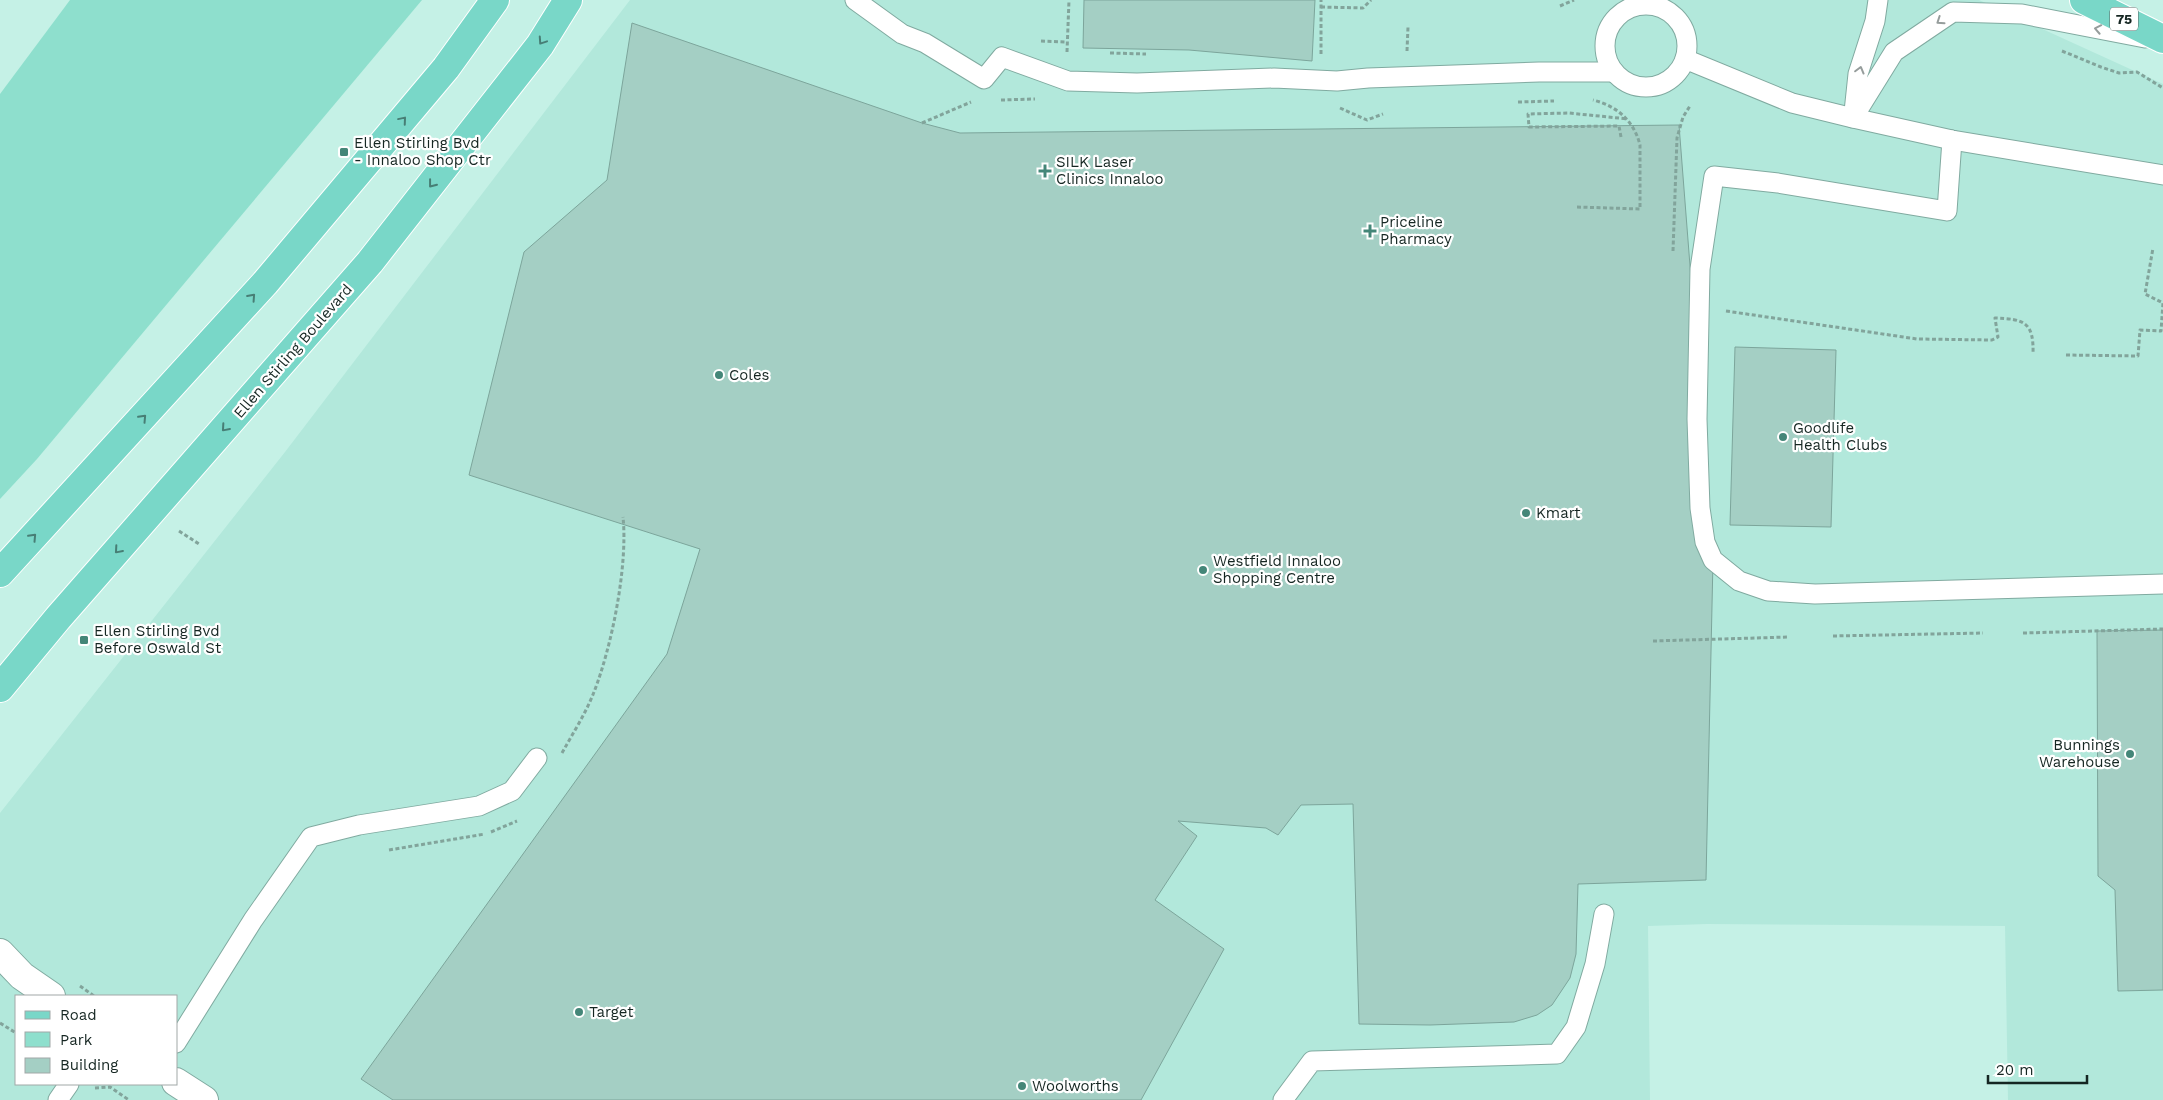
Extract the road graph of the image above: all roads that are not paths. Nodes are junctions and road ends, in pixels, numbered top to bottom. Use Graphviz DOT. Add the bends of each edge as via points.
graph roads {
  1 [pos="495,0"];
  2 [pos="568,0"];
  3 [pos="855,0"];
  4 [pos="1878,0"];
  5 [pos="2084,0"];
  6 [pos="1660,4"];
  7 [pos="2163,40"];
  8 [pos="1685,59"];
  9 [pos="1614,72"];
  10 [pos="1853,118"];
  11 [pos="1952,140"];
  12 [pos="2163,175"];
  13 [pos="0,573"];
  14 [pos="2163,584"];
  15 [pos="0,688"];
  16 [pos="537,758"];
  17 [pos="1604,914"];
  18 [pos="0,953"];
  19 [pos="11,976"];
  20 [pos="49,995"];
  21 [pos="178,1040"];
  22 [pos="178,1083"];
  23 [pos="68,1085"];
  24 [pos="58,1100"];
  25 [pos="204,1100"];
  26 [pos="1283,1100"];
  13 -- 1 [label="main road, one-way" via="265,283 446,68"];
  2 -- 15 [label="main road, Ellen Stirling Boulevard, one-way" via="540,45 370,262"];
  3 -- 9 [label="lane" via="902,34 925,43 984,79 1002,57 1068,81 1137,83 1274,78 1337,81"];
  10 -- 4 [label="lane, one-way" via="1858,74 1875,21"];
  5 -- 7 [label="main road, 75"];
  6 -- 8 [label="lane" via="1680,22 1685,36"];
  6 -- 9 [label="lane" via="1632,7 1619,14 1607,32 1604,46"];
  7 -- 10 [label="lane, one-way" via="2022,14 1952,12 1894,52"];
  8 -- 9 [label="lane" via="1670,79 1658,85 1643,87 1627,83"];
  8 -- 10 [label="lane" via="1792,104"];
  10 -- 11 [label="lane"];
  11 -- 12 [label="lane"];
  11 -- 14 [label="lane" via="1947,211 1778,183 1714,176 1700,269 1697,419 1704,542 1713,560 1739,581 1768,591 1815,594"];
  16 -- 21 [label="lane" via="512,791 479,806 359,825 311,837 253,920"];
  17 -- 26 [label="lane" via="1595,964 1576,1027 1556,1054 1312,1061"];
  18 -- 19 [label="street"];
  19 -- 20 [label="street"];
  22 -- 25 [label="street"];
  23 -- 24 [label="lane"];
}
